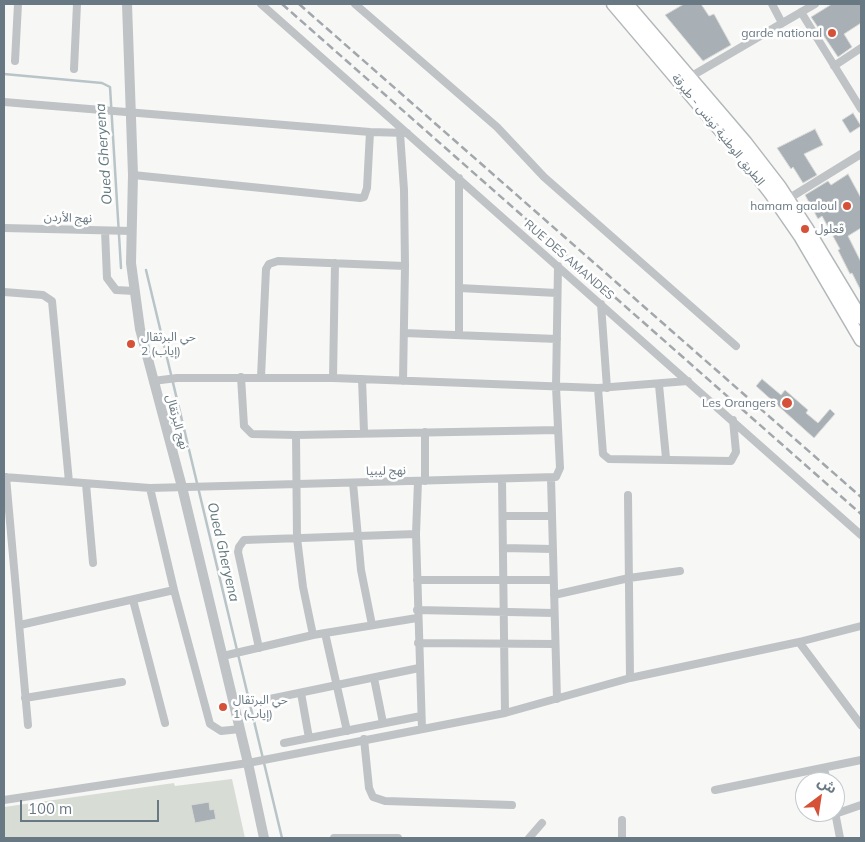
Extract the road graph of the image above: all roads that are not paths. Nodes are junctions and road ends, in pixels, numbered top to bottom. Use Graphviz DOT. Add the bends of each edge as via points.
graph roads {
  1 [pos="18,4"];
  2 [pos="77,4"];
  3 [pos="127,4"];
  4 [pos="261,4"];
  5 [pos="355,4"];
  6 [pos="612,4"];
  7 [pos="627,4"];
  8 [pos="772,4"];
  9 [pos="815,4"];
  10 [pos="801,12"];
  11 [pos="782,23"];
  12 [pos="861,48"];
  13 [pos="15,62"];
  14 [pos="834,66"];
  15 [pos="74,69"];
  16 [pos="690,77"];
  17 [pos="4,102"];
  18 [pos="861,109"];
  19 [pos="129,112"];
  20 [pos="370,132"];
  21 [pos="403,133"];
  22 [pos="861,154"];
  23 [pos="133,175"];
  24 [pos="459,178"];
  25 [pos="788,199"];
  26 [pos="4,228"];
  27 [pos="104,231"];
  28 [pos="131,231"];
  29 [pos="335,263"];
  30 [pos="405,266"];
  31 [pos="558,266"];
  32 [pos="459,288"];
  33 [pos="134,291"];
  34 [pos="4,292"];
  35 [pos="557,293"];
  36 [pos="602,304"];
  37 [pos="861,318"];
  38 [pos="404,333"];
  39 [pos="459,335"];
  40 [pos="557,339"];
  41 [pos="861,340"];
  42 [pos="736,346"];
  43 [pos="241,377"];
  44 [pos="261,377"];
  45 [pos="333,378"];
  46 [pos="362,379"];
  47 [pos="153,381"];
  48 [pos="403,381"];
  49 [pos="688,381"];
  50 [pos="658,385"];
  51 [pos="556,387"];
  52 [pos="598,388"];
  53 [pos="607,388"];
  54 [pos="733,420"];
  55 [pos="558,430"];
  56 [pos="364,432"];
  57 [pos="425,432"];
  58 [pos="296,435"];
  59 [pos="666,458"];
  60 [pos="5,477"];
  61 [pos="551,478"];
  62 [pos="502,479"];
  63 [pos="421,481"];
  64 [pos="69,482"];
  65 [pos="353,483"];
  66 [pos="86,484"];
  67 [pos="296,484"];
  68 [pos="186,487"];
  69 [pos="150,488"];
  70 [pos="628,495"];
  71 [pos="503,516"];
  72 [pos="552,516"];
  73 [pos="416,534"];
  74 [pos="861,534"];
  75 [pos="358,537"];
  76 [pos="297,538"];
  77 [pos="503,548"];
  78 [pos="553,549"];
  79 [pos="93,563"];
  80 [pos="680,571"];
  81 [pos="629,578"];
  82 [pos="417,580"];
  83 [pos="503,580"];
  84 [pos="554,580"];
  85 [pos="174,590"];
  86 [pos="554,595"];
  87 [pos="134,600"];
  88 [pos="503,611"];
  89 [pos="554,613"];
  90 [pos="417,614"];
  91 [pos="20,625"];
  92 [pos="372,625"];
  93 [pos="861,626"];
  94 [pos="325,633"];
  95 [pos="313,635"];
  96 [pos="799,642"];
  97 [pos="418,643"];
  98 [pos="504,644"];
  99 [pos="555,644"];
  100 [pos="256,648"];
  101 [pos="227,655"];
  102 [pos="419,668"];
  103 [pos="374,678"];
  104 [pos="630,678"];
  105 [pos="122,682"];
  106 [pos="337,686"];
  107 [pos="301,693"];
  108 [pos="25,698"];
  109 [pos="265,700"];
  110 [pos="557,700"];
  111 [pos="505,713"];
  112 [pos="421,716"];
  113 [pos="165,723"];
  114 [pos="383,723"];
  115 [pos="28,725"];
  116 [pos="861,725"];
  117 [pos="240,730"];
  118 [pos="422,730"];
  119 [pos="347,731"];
  120 [pos="309,738"];
  121 [pos="364,739"];
  122 [pos="284,743"];
  123 [pos="861,760"];
  124 [pos="253,762"];
  125 [pos="824,768"];
  126 [pos="825,772"];
  127 [pos="715,790"];
  128 [pos="4,800"];
  129 [pos="512,805"];
  130 [pos="861,805"];
  131 [pos="845,810"];
  132 [pos="622,820"];
  133 [pos="837,822"];
  134 [pos="542,823"];
  135 [pos="264,838"];
  136 [pos="334,838"];
  137 [pos="398,838"];
  138 [pos="529,838"];
  139 [pos="622,838"];
  140 [pos="840,838"];
  1 -- 13 [label="street"];
  2 -- 15 [label="street"];
  3 -- 19 [label="street, نهج البرتقال"];
  4 -- 21 [label="street, RUE DES AMANDES"];
  5 -- 42 [label="street" via="497,127 544,177"];
  6 -- 41 [label="main road, الطريق الوطنية تونس - طبرقة" via="731,142 771,194 800,236"];
  7 -- 16 [label="main road, الطريق الوطنية تونس - طبرقة"];
  8 -- 11 [label="street"];
  9 -- 10 [label="street"];
  10 -- 11 [label="street"];
  10 -- 14 [label="street"];
  11 -- 16 [label="street"];
  12 -- 14 [label="street"];
  14 -- 18 [label="street"];
  16 -- 25 [label="main road, الطريق الوطنية تونس - طبرقة"];
  17 -- 19 [label="street"];
  19 -- 20 [label="street"];
  19 -- 23 [label="street, نهج البرتقال"];
  20 -- 21 [label="street"];
  20 -- 23 [label="street" via="367,188 364,197 360,198"];
  21 -- 24 [label="street, RUE DES AMANDES"];
  21 -- 30 [label="street"];
  22 -- 25 [label="street"];
  23 -- 28 [label="street, نهج البرتقال"];
  24 -- 31 [label="street, RUE DES AMANDES"];
  24 -- 32 [label="street"];
  25 -- 37 [label="main road, الطريق الوطنية تونس - طبرقة"];
  26 -- 27 [label="street, نهج الأردن"];
  27 -- 28 [label="street, نهج الأردن"];
  27 -- 33 [label="street" via="107,278 116,290"];
  28 -- 33 [label="street, نهج البرتقال"];
  29 -- 30 [label="street"];
  29 -- 44 [label="street" via="268,264"];
  29 -- 45 [label="street"];
  30 -- 38 [label="street"];
  31 -- 35 [label="street"];
  31 -- 36 [label="street, RUE DES AMANDES"];
  32 -- 35 [label="street"];
  32 -- 39 [label="street"];
  33 -- 47 [label="street, نهج البرتقال"];
  34 -- 64 [label="street" via="43,295 52,301"];
  35 -- 40 [label="street"];
  36 -- 49 [label="street, RUE DES AMANDES"];
  36 -- 53 [label="street"];
  38 -- 39 [label="street"];
  38 -- 48 [label="street"];
  39 -- 40 [label="street"];
  40 -- 51 [label="street"];
  43 -- 44 [label="street"];
  43 -- 47 [label="street"];
  43 -- 58 [label="street" via="247,431"];
  44 -- 45 [label="street"];
  45 -- 46 [label="street"];
  46 -- 48 [label="street"];
  46 -- 56 [label="street"];
  47 -- 68 [label="street, نهج البرتقال"];
  48 -- 51 [label="street"];
  49 -- 50 [label="street"];
  49 -- 54 [label="street, RUE DES AMANDES"];
  50 -- 53 [label="street"];
  50 -- 59 [label="street"];
  51 -- 52 [label="street"];
  51 -- 55 [label="street"];
  52 -- 53 [label="street"];
  52 -- 59 [label="street" via="605,456 615,460"];
  54 -- 59 [label="street" via="734,459"];
  54 -- 74 [label="street, RUE DES AMANDES"];
  55 -- 57 [label="street"];
  55 -- 61 [label="street" via="560,472"];
  56 -- 57 [label="street"];
  56 -- 58 [label="street"];
  57 -- 63 [label="street"];
  58 -- 67 [label="street"];
  60 -- 64 [label="street, نهج ليبيا"];
  60 -- 91 [label="street"];
  61 -- 62 [label="street, نهج ليبيا"];
  61 -- 72 [label="street"];
  62 -- 63 [label="street, نهج ليبيا"];
  62 -- 71 [label="street"];
  63 -- 65 [label="street, نهج ليبيا"];
  63 -- 73 [label="street"];
  64 -- 66 [label="street, نهج ليبيا"];
  65 -- 67 [label="street, نهج ليبيا"];
  65 -- 75 [label="street"];
  66 -- 69 [label="street, نهج ليبيا"];
  66 -- 79 [label="street"];
  67 -- 68 [label="street, نهج ليبيا"];
  67 -- 76 [label="street"];
  68 -- 69 [label="street, نهج ليبيا"];
  68 -- 101 [label="street, نهج البرتقال"];
  69 -- 85 [label="street"];
  70 -- 81 [label="street"];
  71 -- 72 [label="street"];
  71 -- 77 [label="street"];
  72 -- 78 [label="street"];
  73 -- 75 [label="street"];
  73 -- 82 [label="street"];
  75 -- 76 [label="street"];
  75 -- 92 [label="street" via="360,570"];
  76 -- 95 [label="street"];
  76 -- 100 [label="street" via="244,540 239,546"];
  77 -- 78 [label="street"];
  77 -- 83 [label="street"];
  78 -- 84 [label="street"];
  80 -- 81 [label="street"];
  81 -- 86 [label="street"];
  81 -- 104 [label="street"];
  82 -- 83 [label="street"];
  82 -- 90 [label="street"];
  83 -- 84 [label="street"];
  83 -- 88 [label="street"];
  84 -- 86 [label="street"];
  85 -- 87 [label="street"];
  85 -- 117 [label="street" via="210,724 220,731"];
  86 -- 89 [label="street"];
  87 -- 91 [label="street"];
  87 -- 113 [label="street"];
  88 -- 89 [label="street"];
  88 -- 90 [label="street"];
  88 -- 98 [label="street"];
  89 -- 99 [label="street"];
  90 -- 92 [label="street"];
  90 -- 97 [label="street"];
  91 -- 108 [label="street"];
  92 -- 94 [label="street"];
  93 -- 96 [label="street"];
  94 -- 95 [label="street"];
  94 -- 106 [label="street"];
  95 -- 100 [label="street"];
  96 -- 104 [label="street"];
  96 -- 116 [label="street"];
  97 -- 98 [label="street"];
  97 -- 102 [label="street"];
  98 -- 99 [label="street"];
  98 -- 111 [label="street"];
  99 -- 110 [label="street"];
  100 -- 101 [label="street"];
  101 -- 117 [label="street, نهج البرتقال"];
  102 -- 103 [label="street"];
  102 -- 112 [label="street"];
  103 -- 106 [label="street"];
  103 -- 114 [label="street"];
  104 -- 110 [label="street"];
  105 -- 108 [label="street"];
  106 -- 107 [label="street"];
  106 -- 119 [label="street"];
  107 -- 109 [label="street"];
  107 -- 120 [label="street"];
  108 -- 115 [label="street"];
  110 -- 111 [label="street"];
  111 -- 118 [label="street"];
  112 -- 114 [label="street"];
  112 -- 118 [label="street"];
  114 -- 119 [label="street"];
  117 -- 124 [label="street, نهج البرتقال"];
  118 -- 121 [label="street"];
  119 -- 120 [label="street"];
  120 -- 122 [label="street"];
  121 -- 124 [label="street"];
  121 -- 129 [label="street" via="369,788 373,797 385,801"];
  123 -- 125 [label="street"];
  124 -- 128 [label="street"];
  124 -- 135 [label="street, نهج البرتقال"];
  125 -- 126 [label="street"];
  125 -- 127 [label="street"];
  130 -- 131 [label="street"];
  132 -- 139 [label="street"];
  133 -- 140 [label="street"];
  134 -- 138 [label="street"];
  136 -- 137 [label="street"];
}
